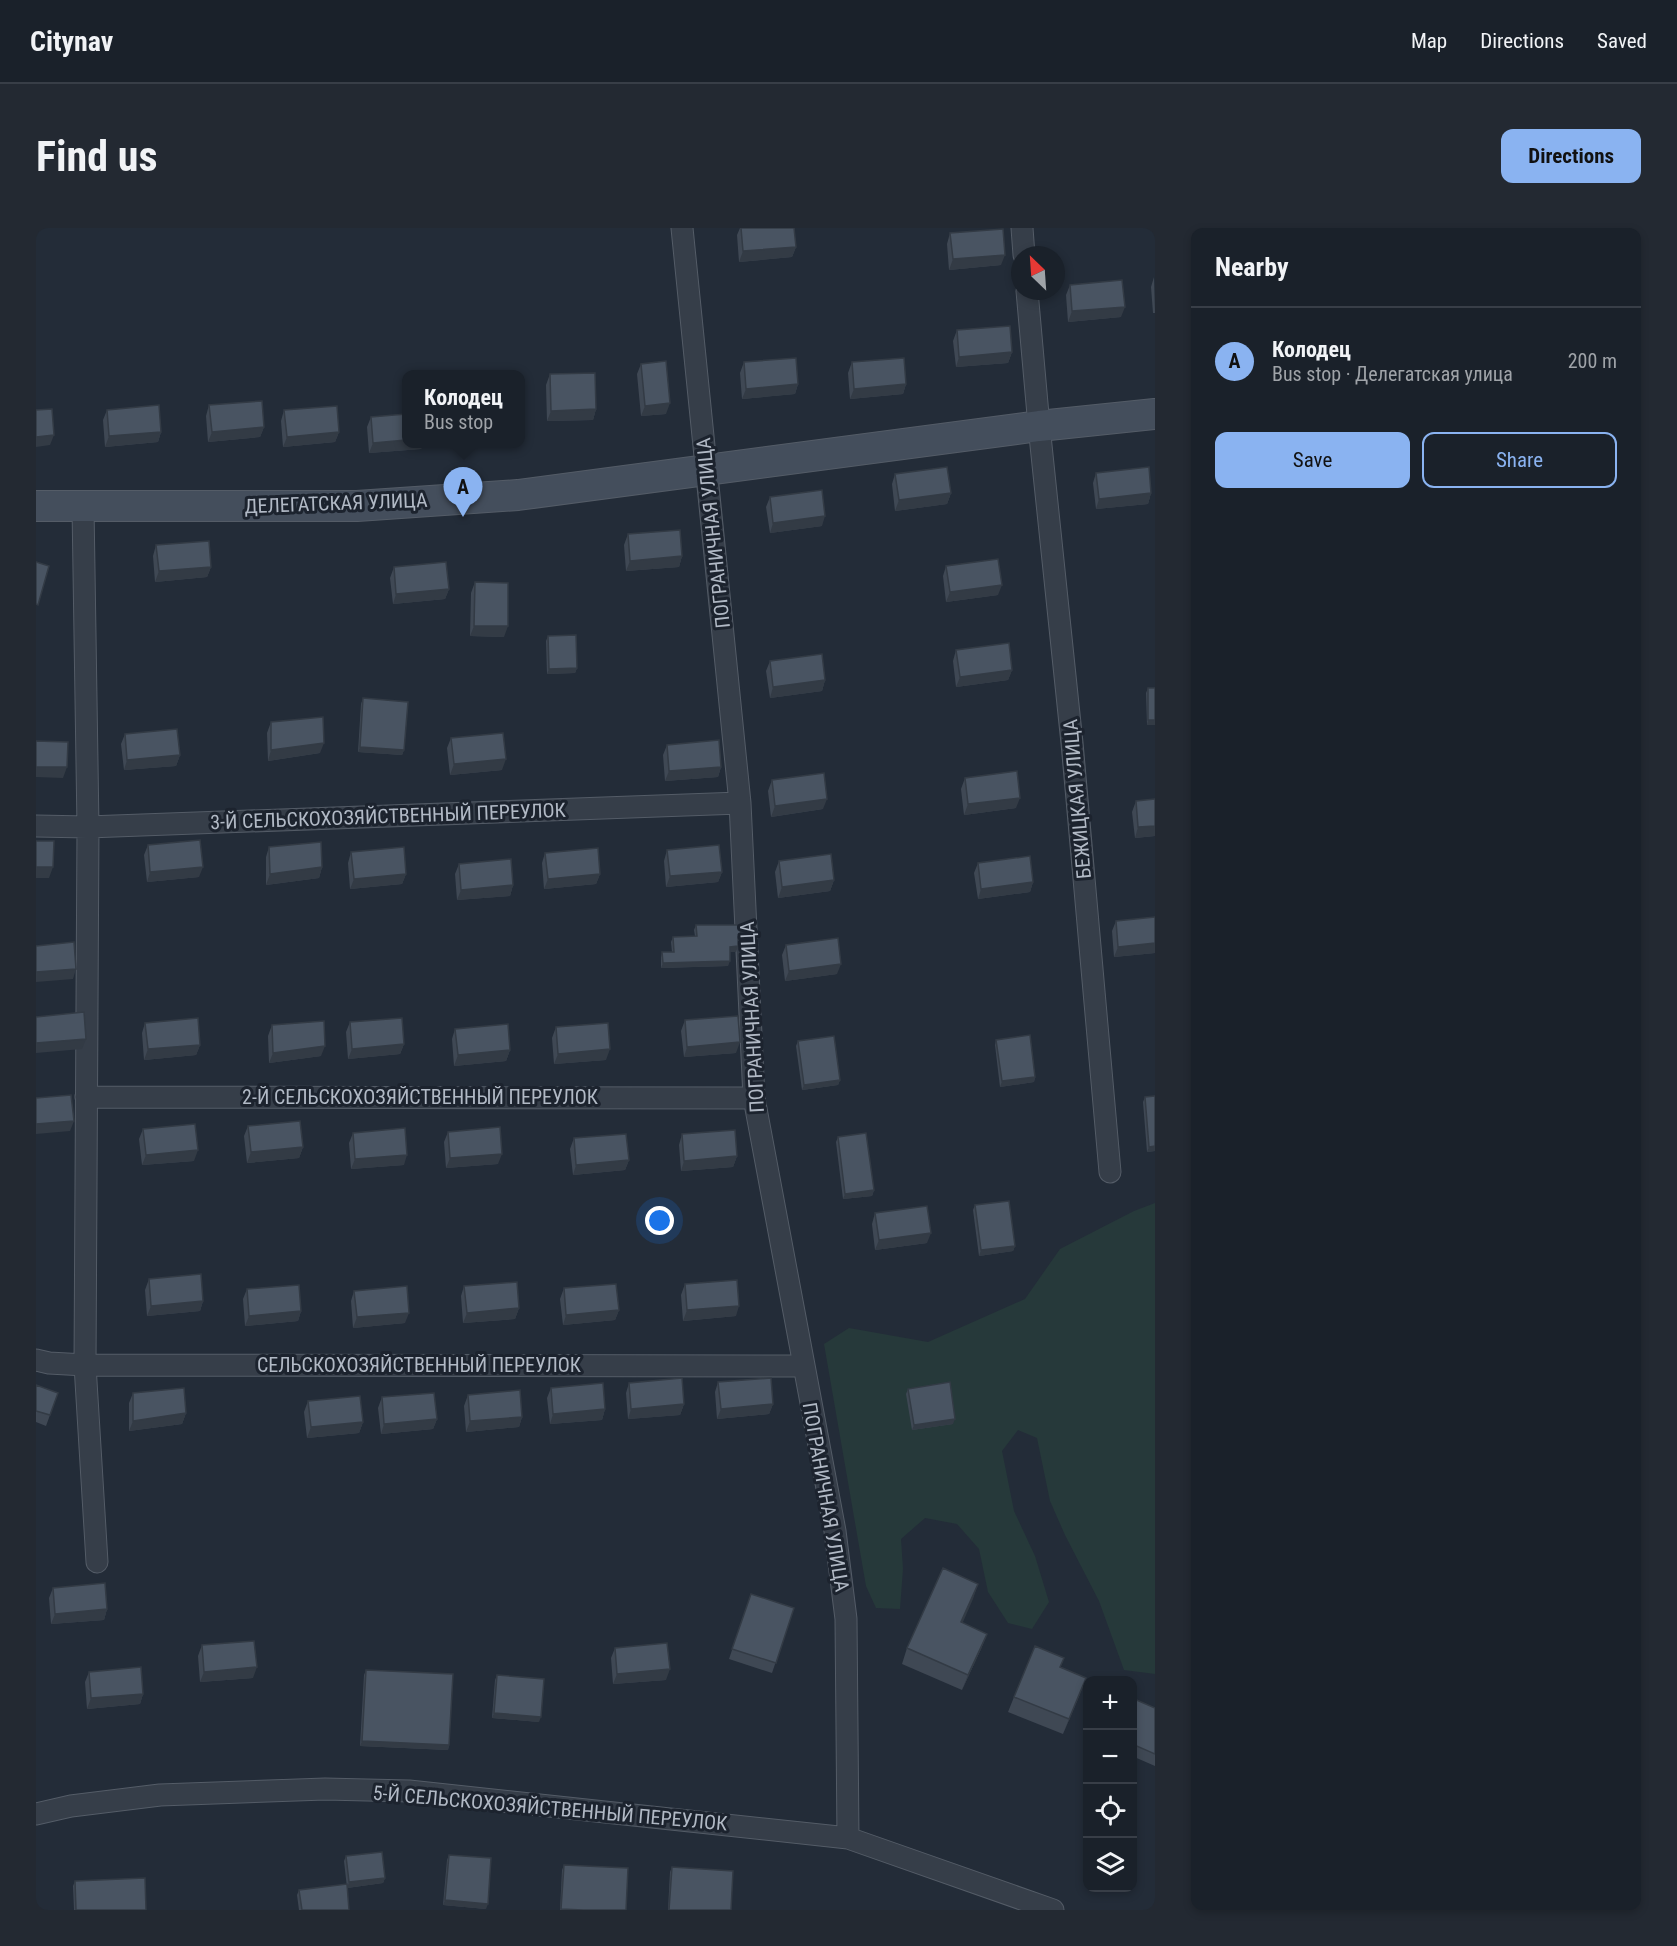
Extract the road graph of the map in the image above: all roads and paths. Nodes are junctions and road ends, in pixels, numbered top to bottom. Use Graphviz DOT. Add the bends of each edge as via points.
graph roads {
  1 [pos="682,228"];
  2 [pos="1022,228"];
  3 [pos="1023,246"];
  4 [pos="1028,300"];
  5 [pos="1155,414"];
  6 [pos="1039,426"];
  7 [pos="706,471"];
  8 [pos="36,506"];
  9 [pos="83,507"];
  10 [pos="740,803"];
  11 [pos="36,826"];
  12 [pos="88,827"];
  13 [pos="86,1097"];
  14 [pos="754,1098"];
  15 [pos="1110,1172"];
  16 [pos="36,1360"];
  17 [pos="85,1365"];
  18 [pos="803,1366"];
  19 [pos="97,1562"];
  20 [pos="36,1814"];
  21 [pos="848,1838"];
  22 [pos="1053,1910"];
  1 -- 7 [label="street, ПОГРАНИЧНАЯ УЛИЦА"];
  2 -- 3 [label="street"];
  4 -- 6 [label="street, БЕЖИЦКАЯ УЛИЦА"];
  5 -- 6 [label="street"];
  6 -- 7 [label="street"];
  6 -- 15 [label="street, БЕЖИЦКАЯ УЛИЦА"];
  7 -- 9 [label="street, ДЕЛЕГАТСКАЯ УЛИЦА" via="518,495 357,506"];
  7 -- 10 [label="street, ПОГРАНИЧНАЯ УЛИЦА"];
  8 -- 9 [label="street, ДЕЛЕГАТСКАЯ УЛИЦА"];
  9 -- 12 [label="street"];
  10 -- 12 [label="street, 3-Й СЕЛЬСКОХОЗЯЙСТВЕННЫЙ ПЕРЕУЛОК"];
  10 -- 14 [label="street, ПОГРАНИЧНАЯ УЛИЦА"];
  11 -- 12 [label="street, 3-Й СЕЛЬСКОХОЗЯЙСТВЕННЫЙ ПЕРЕУЛОК"];
  12 -- 13 [label="street"];
  13 -- 14 [label="street, 2-Й СЕЛЬСКОХОЗЯЙСТВЕННЫЙ ПЕРЕУЛОК"];
  13 -- 17 [label="street"];
  14 -- 18 [label="street, ПОГРАНИЧНАЯ УЛИЦА"];
  16 -- 17 [label="street, СЕЛЬСКОХОЗЯЙСТВЕННЫЙ ПЕРЕУЛОК"];
  17 -- 18 [label="street, СЕЛЬСКОХОЗЯЙСТВЕННЫЙ ПЕРЕУЛОК"];
  17 -- 19 [label="street"];
  18 -- 21 [label="street, ПОГРАНИЧНАЯ УЛИЦА" via="835,1531 846,1619"];
  20 -- 21 [label="street, 5-Й СЕЛЬСКОХОЗЯЙСТВЕННЫЙ ПЕРЕУЛОК" via="160,1795 325,1789 409,1791"];
  21 -- 22 [label="street, 5-Й СЕЛЬСКОХОЗЯЙСТВЕННЫЙ ПЕРЕУЛОК"];
}
